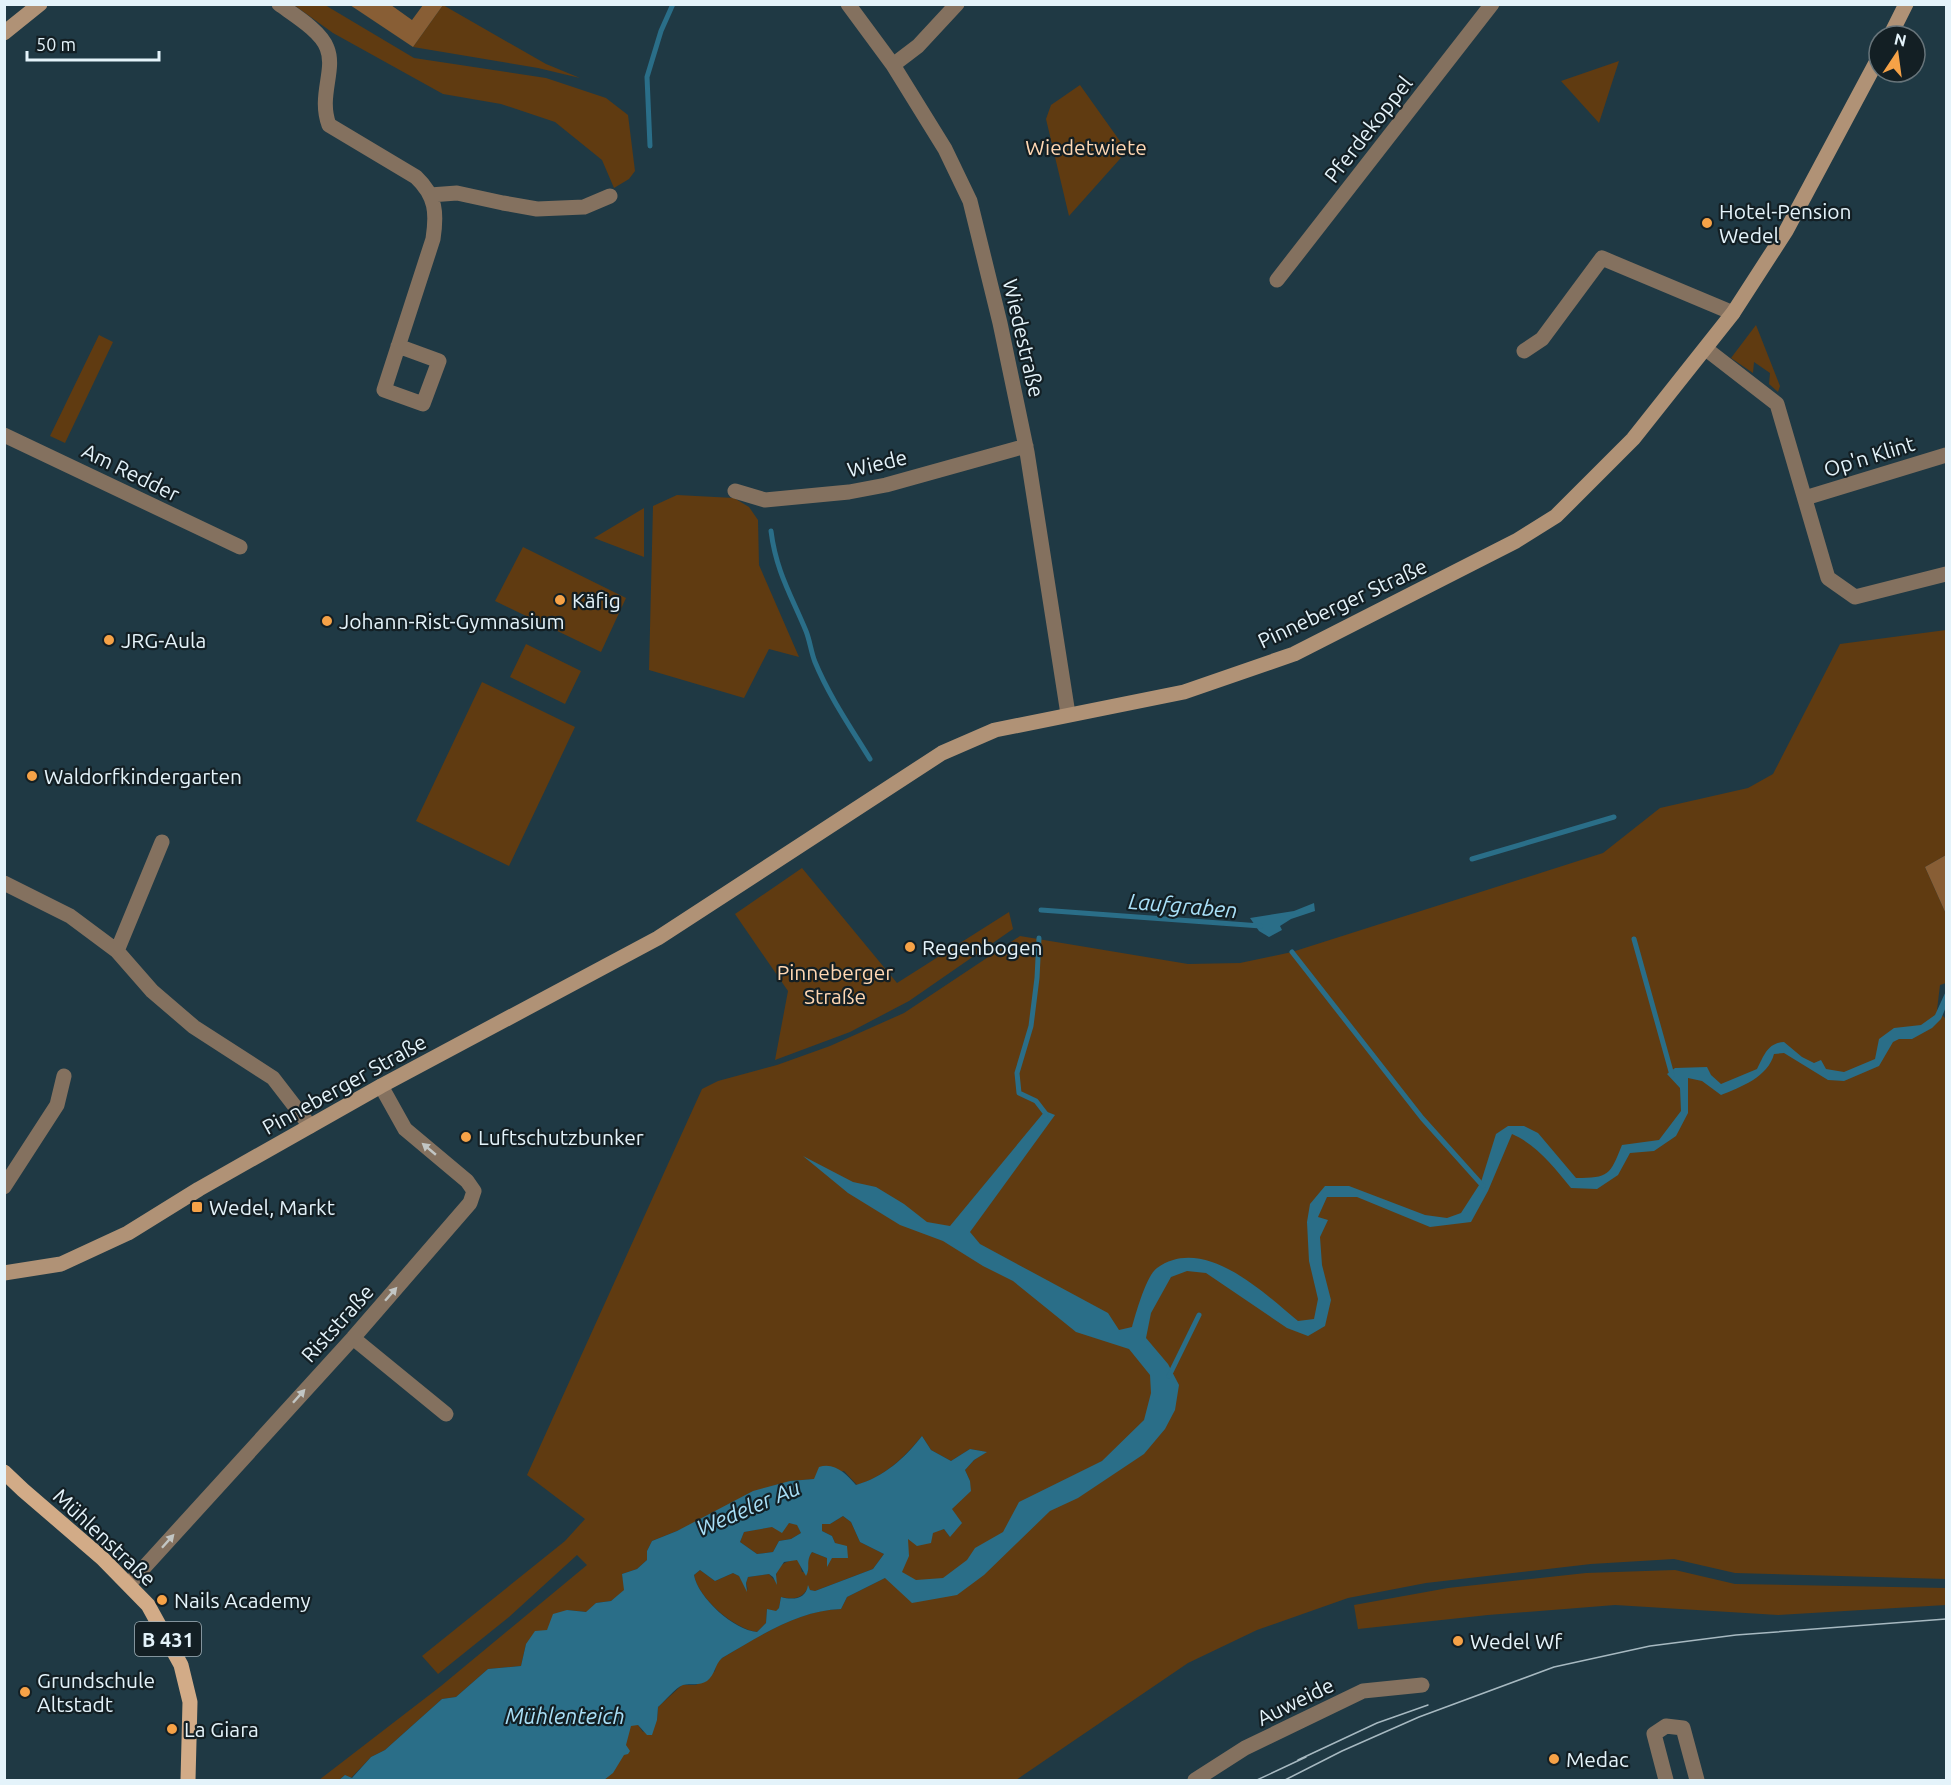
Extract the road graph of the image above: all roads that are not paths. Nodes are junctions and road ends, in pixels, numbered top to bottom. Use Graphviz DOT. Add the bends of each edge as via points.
graph roads {
  1 [pos="40,4"];
  2 [pos="279,4"];
  3 [pos="848,4"];
  4 [pos="957,4"];
  5 [pos="1492,4"];
  6 [pos="1906,4"];
  7 [pos="1896,24"];
  8 [pos="4,33"];
  9 [pos="893,65"];
  10 [pos="1867,79"];
  11 [pos="430,195"];
  12 [pos="610,196"];
  13 [pos="1277,280"];
  14 [pos="1733,313"];
  15 [pos="398,346"];
  16 [pos="1706,349"];
  17 [pos="1524,351"];
  18 [pos="4,435"];
  19 [pos="1026,446"];
  20 [pos="1947,455"];
  21 [pos="735,491"];
  22 [pos="1805,498"];
  23 [pos="240,547"];
  24 [pos="1947,574"];
  25 [pos="1068,714"];
  26 [pos="162,842"];
  27 [pos="4,883"];
  28 [pos="117,951"];
  29 [pos="64,1076"];
  30 [pos="381,1086"];
  31 [pos="310,1126"];
  32 [pos="4,1187"];
  33 [pos="4,1274"];
  34 [pos="352,1338"];
  35 [pos="446,1414"];
  36 [pos="4,1472"];
  37 [pos="129,1584"];
  38 [pos="1422,1685"];
  39 [pos="188,1780"];
  40 [pos="1195,1780"];
  41 [pos="1666,1780"];
  42 [pos="1697,1780"];
  1 -- 8 [label="main road"];
  2 -- 11 [label="street" via="312,29 327,47 330,62 324,106 329,125 416,177"];
  3 -- 9 [label="street, Wiedestraße"];
  4 -- 9 [label="street" via="918,46"];
  5 -- 13 [label="street, Pferdekoppel"];
  6 -- 7 [label="main road"];
  9 -- 19 [label="street, Wiedestraße" via="945,149 970,201"];
  10 -- 14 [label="main road, Pinneberger Straße" via="1786,231"];
  11 -- 12 [label="street" via="457,193 537,209 584,207"];
  11 -- 15 [label="street" via="437,216 433,239"];
  14 -- 16 [label="main road, Pinneberger Straße"];
  14 -- 17 [label="street" via="1602,258 1542,339"];
  16 -- 22 [label="street, Op'n Klint" via="1777,405"];
  16 -- 25 [label="main road, Pinneberger Straße" via="1633,439 1556,516 1516,541 1294,654 1185,692"];
  18 -- 23 [label="street, Am Redder"];
  19 -- 21 [label="street, Wiede" via="849,492 765,500"];
  19 -- 25 [label="street, Wiedestraße"];
  20 -- 22 [label="street, Op'n Klint"];
  22 -- 24 [label="street, Op'n Klint" via="1828,578 1856,597"];
  25 -- 30 [label="main road, Pinneberger Straße" via="995,730 942,753 658,938"];
  26 -- 28 [label="street"];
  27 -- 28 [label="street" via="70,916"];
  28 -- 31 [label="street" via="152,991 194,1027 273,1078"];
  29 -- 32 [label="street" via="57,1105"];
  30 -- 31 [label="main road, Pinneberger Straße"];
  34 -- 30 [label="street, Riststraße, one-way" via="470,1203 474,1191 405,1129"];
  31 -- 33 [label="main road, Pinneberger Straße" via="128,1233 61,1264"];
  34 -- 35 [label="street"];
  37 -- 34 [label="street, Riststraße, one-way"];
  36 -- 37 [label="main road, Mühlenstraße / B 431"];
  37 -- 39 [label="main road, Mühlenstraße / B 431" via="148,1605 181,1665 190,1702"];
  38 -- 40 [label="street, Auweide" via="1363,1691 1245,1748"];
  41 -- 42 [label="street" via="1654,1734 1666,1726 1683,1728"];
}
